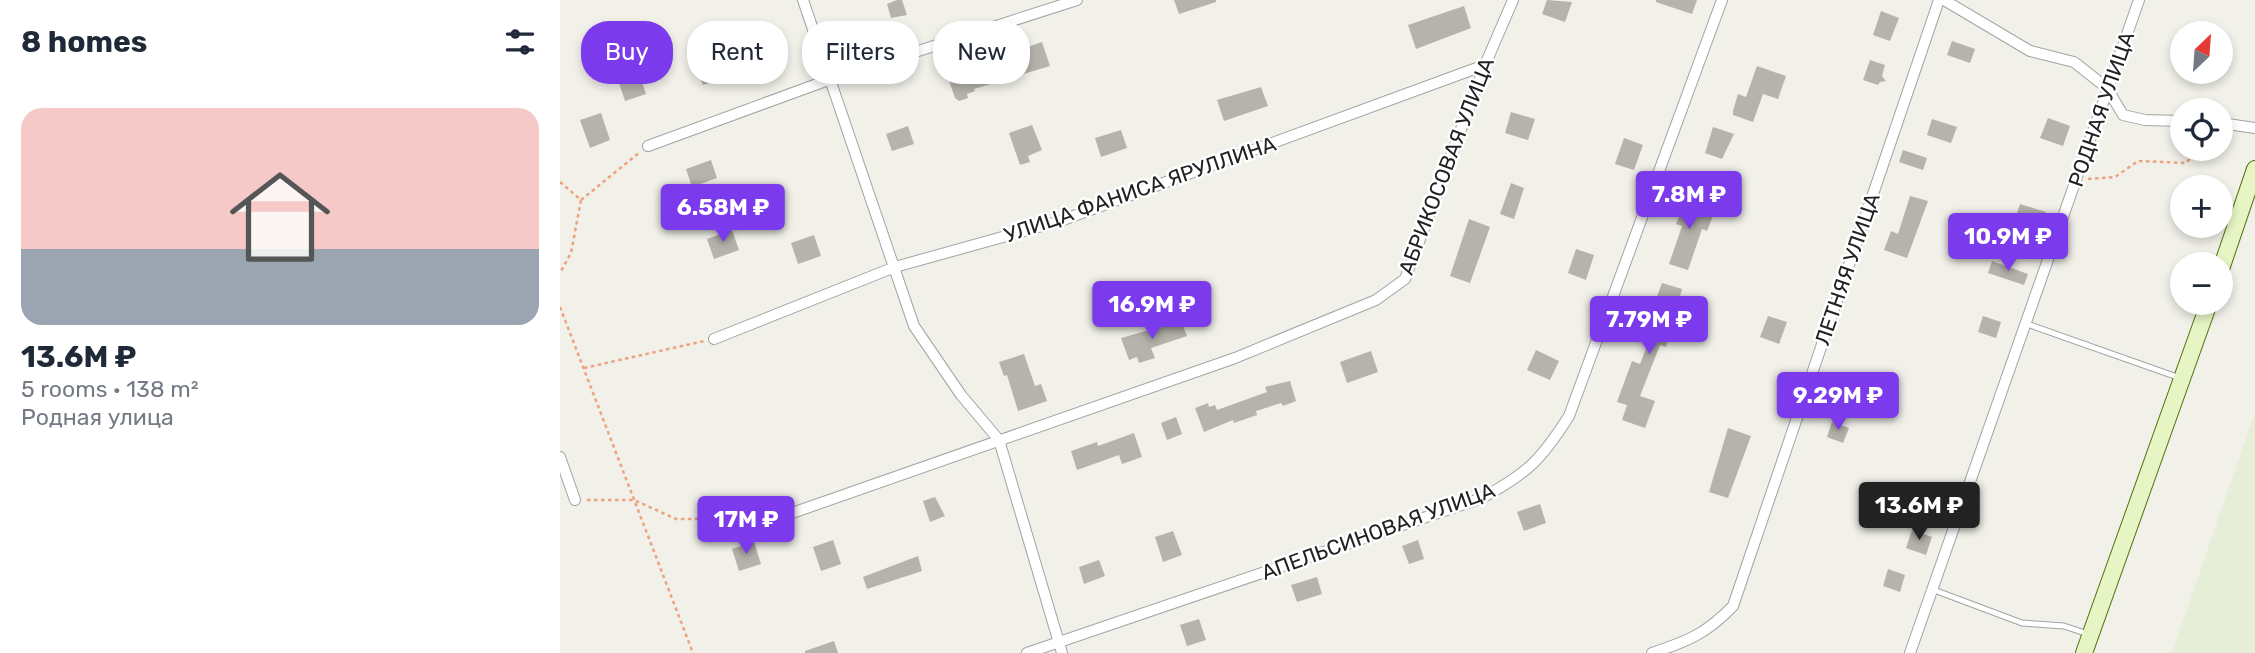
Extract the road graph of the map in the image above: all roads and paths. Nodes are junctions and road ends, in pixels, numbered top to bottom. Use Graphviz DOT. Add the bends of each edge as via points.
graph roads {
  1 [pos="803,0"];
  2 [pos="1077,0"];
  3 [pos="1513,0"];
  4 [pos="1722,0"];
  5 [pos="1941,0"];
  6 [pos="2139,0"];
  7 [pos="810,21"];
  8 [pos="919,51"];
  9 [pos="1485,65"];
  10 [pos="817,84"];
  11 [pos="833,84"];
  12 [pos="2107,88"];
  13 [pos="2170,121"];
  14 [pos="2233,125"];
  15 [pos="2255,128"];
  16 [pos="648,146"];
  17 [pos="2188,161"];
  18 [pos="2255,169"];
  19 [pos="560,182"];
  20 [pos="2075,184"];
  21 [pos="581,200"];
  22 [pos="2227,252"];
  23 [pos="895,267"];
  24 [pos="560,273"];
  25 [pos="560,307"];
  26 [pos="2205,315"];
  27 [pos="2027,324"];
  28 [pos="714,339"];
  29 [pos="583,368"];
  30 [pos="2183,379"];
  31 [pos="999,440"];
  32 [pos="560,457"];
  33 [pos="575,500"];
  34 [pos="634,500"];
  35 [pos="775,519"];
  36 [pos="1934,590"];
  37 [pos="2091,635"];
  38 [pos="1060,648"];
  39 [pos="693,653"];
  40 [pos="1027,653"];
  41 [pos="1652,653"];
  42 [pos="1910,653"];
  43 [pos="2084,653"];
  1 -- 7 [label="street"];
  2 -- 8 [label="street"];
  3 -- 9 [label="street, АБРИКОСОВАЯ УЛИЦА"];
  4 -- 38 [label="street, АПЕЛЬСИНОВАЯ УЛИЦА" via="1569,416 1545,453 1517,479 1482,498"];
  5 -- 12 [label="street" via="2030,51 2074,62"];
  5 -- 41 [label="street, ЛЕТНЯЯ УЛИЦА" via="1733,606 1713,628"];
  6 -- 12 [label="street, РОДНАЯ УЛИЦА"];
  9 -- 23 [label="street, УЛИЦА ФАНИСА ЯРУЛЛИНА" via="1060,221"];
  9 -- 31 [label="street, АБРИКОСОВАЯ УЛИЦА" via="1405,279 1376,300 1332,320"];
  10 -- 16 [label="street"];
  11 -- 23 [label="street"];
  12 -- 13 [label="street" via="2123,115"];
  12 -- 20 [label="street, РОДНАЯ УЛИЦА"];
  14 -- 15 [label="street"];
  16 -- 21 [label="path"];
  17 -- 20 [label="path" via="2138,161 2115,177 2094,176"];
  18 -- 22 [label="main road"];
  19 -- 21 [label="path"];
  20 -- 27 [label="street, РОДНАЯ УЛИЦА"];
  21 -- 24 [label="path" via="571,253"];
  23 -- 28 [label="street, УЛИЦА ФАНИСА ЯРУЛЛИНА"];
  23 -- 31 [label="street" via="914,326 961,396"];
  25 -- 29 [label="path"];
  26 -- 30 [label="main road"];
  27 -- 30 [label="lane"];
  27 -- 36 [label="street, РОДНАЯ УЛИЦА"];
  28 -- 29 [label="path"];
  29 -- 34 [label="path"];
  30 -- 37 [label="main road"];
  31 -- 35 [label="street, АБРИКОСОВАЯ УЛИЦА"];
  31 -- 38 [label="street"];
  32 -- 33 [label="street"];
  33 -- 34 [label="path"];
  34 -- 35 [label="path" via="676,519"];
  34 -- 39 [label="path"];
  36 -- 37 [label="lane" via="2022,622 2064,626"];
  36 -- 42 [label="street, РОДНАЯ УЛИЦА"];
  37 -- 43 [label="main road"];
  38 -- 40 [label="street, АПЕЛЬСИНОВАЯ УЛИЦА"];
}
